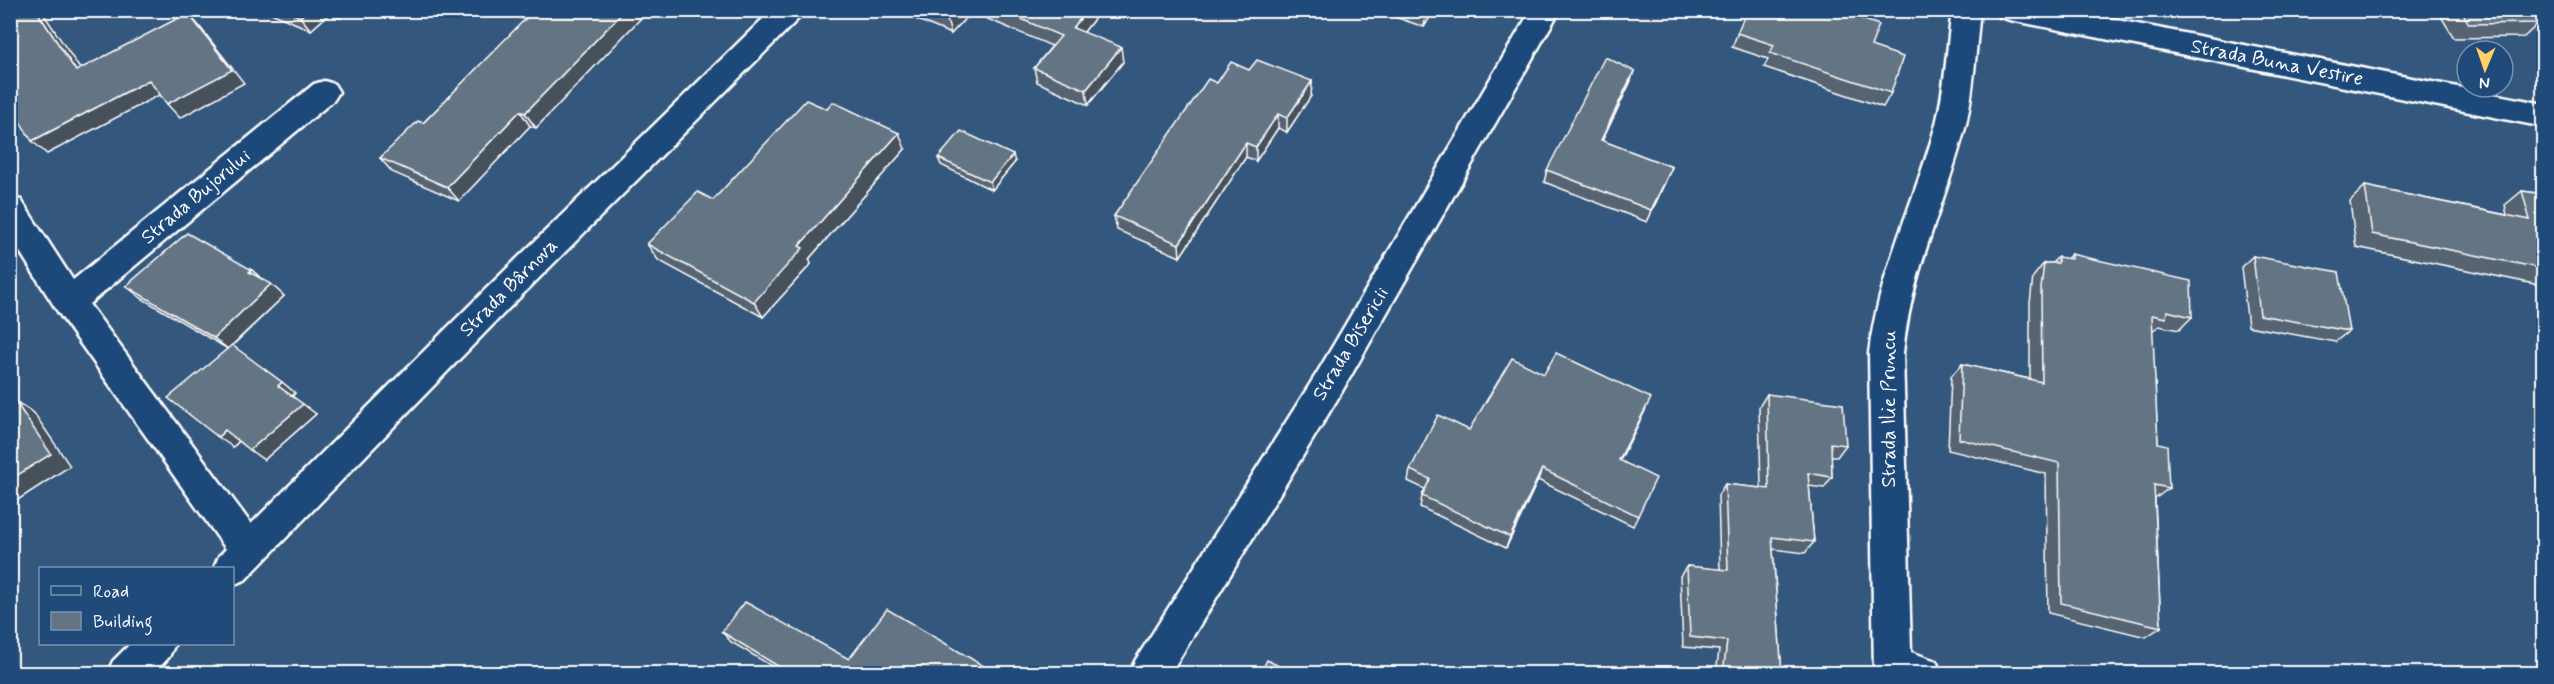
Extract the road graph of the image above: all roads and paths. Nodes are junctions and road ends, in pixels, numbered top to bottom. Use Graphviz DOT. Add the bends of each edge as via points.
graph roads {
  1 [pos="790,10"];
  2 [pos="1546,10"];
  3 [pos="1966,10"];
  4 [pos="2010,10"];
  5 [pos="324,92"];
  6 [pos="2544,116"];
  7 [pos="10,208"];
  8 [pos="69,302"];
  9 [pos="240,560"];
  10 [pos="155,645"];
  11 [pos="1903,671"];
  12 [pos="126,674"];
  13 [pos="1148,674"];
  1 -- 9 [label="street, Strada Bârnova"];
  2 -- 13 [label="street, Strada Bisericii" via="1329,383"];
  3 -- 11 [label="street, Strada Ilie Pruncu" via="1951,123 1899,280 1886,353"];
  4 -- 6 [label="street, Strada Buna Vestire"];
  5 -- 8 [label="street, Strada Bujorului"];
  7 -- 8 [label="street"];
  8 -- 9 [label="street"];
  10 -- 12 [label="street"];
}
